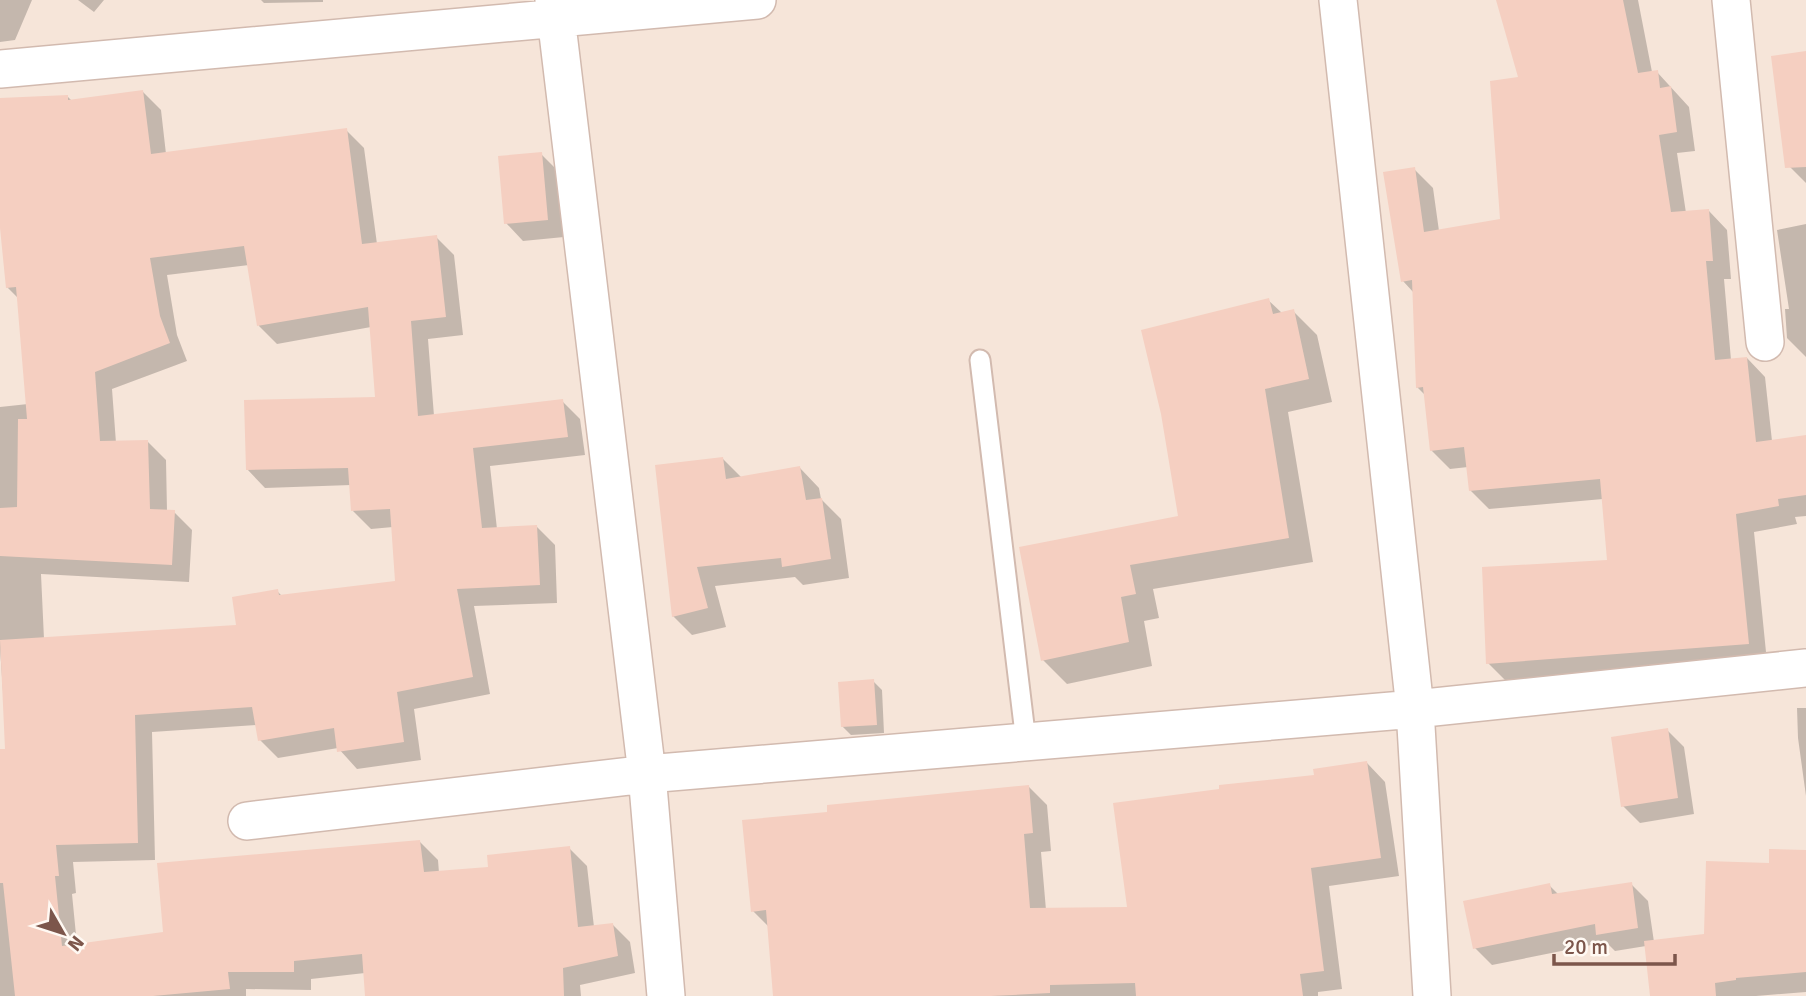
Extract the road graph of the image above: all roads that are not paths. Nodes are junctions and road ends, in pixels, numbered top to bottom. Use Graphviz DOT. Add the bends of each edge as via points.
graph roads {
  1 [pos="757,0"];
  2 [pos="1338,0"];
  3 [pos="1731,0"];
  4 [pos="555,9"];
  5 [pos="0,69"];
  6 [pos="1765,342"];
  7 [pos="980,360"];
  8 [pos="1806,668"];
  9 [pos="1415,709"];
  10 [pos="1026,742"];
  11 [pos="647,774"];
  12 [pos="247,821"];
  13 [pos="666,996"];
  14 [pos="1432,996"];
  1 -- 4 [label="street"];
  2 -- 9 [label="street"];
  3 -- 6 [label="street"];
  4 -- 5 [label="street"];
  4 -- 11 [label="street"];
  7 -- 10 [label="lane"];
  8 -- 9 [label="street"];
  9 -- 10 [label="street"];
  9 -- 14 [label="street"];
  10 -- 11 [label="street"];
  11 -- 12 [label="street"];
  11 -- 13 [label="street"];
}
